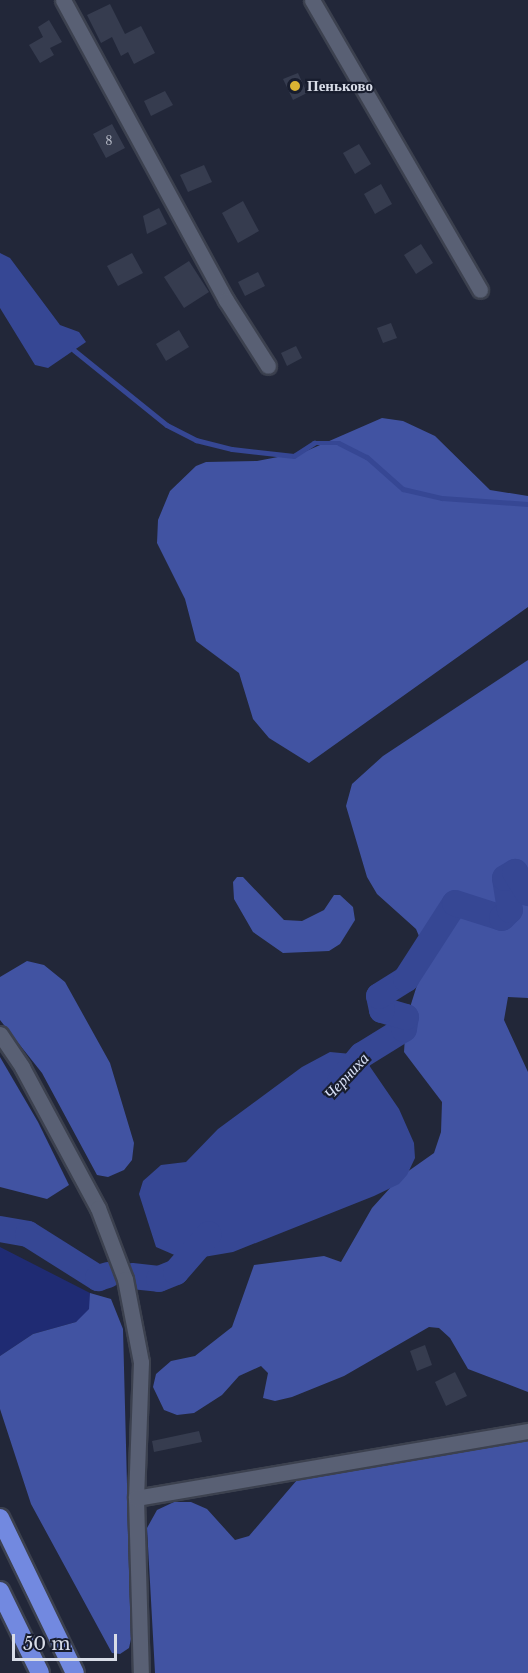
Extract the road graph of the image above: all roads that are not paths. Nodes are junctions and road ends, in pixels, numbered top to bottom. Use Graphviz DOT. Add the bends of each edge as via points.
graph roads {
  1 [pos="63,0"];
  2 [pos="312,0"];
  3 [pos="480,290"];
  4 [pos="268,366"];
  5 [pos="0,1034"];
  6 [pos="528,1431"];
  7 [pos="136,1498"];
  8 [pos="0,1518"];
  9 [pos="0,1591"];
  10 [pos="40,1673"];
  11 [pos="75,1673"];
  12 [pos="141,1673"];
  1 -- 4 [label="street" via="226,300"];
  2 -- 3 [label="street"];
  5 -- 7 [label="street" via="98,1208 125,1279 141,1362"];
  6 -- 7 [label="street"];
  7 -- 12 [label="street"];
  8 -- 11 [label="highway"];
  9 -- 10 [label="highway"];
}
